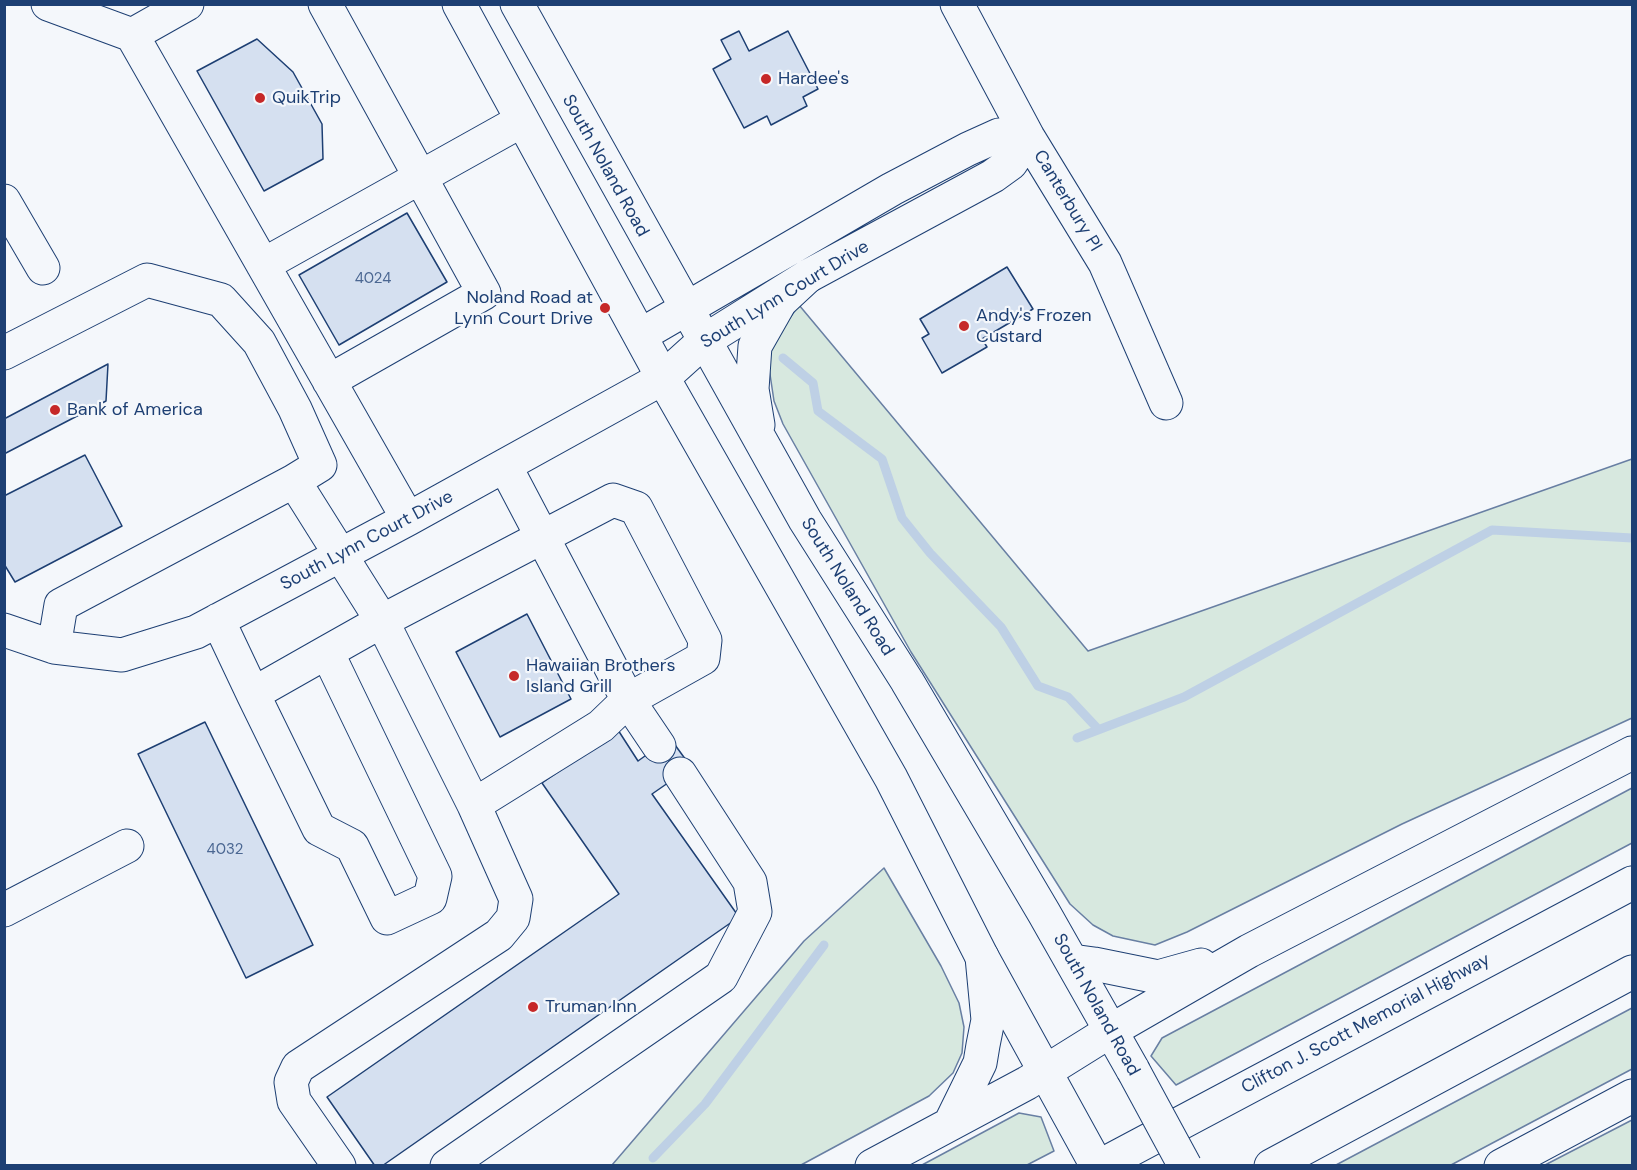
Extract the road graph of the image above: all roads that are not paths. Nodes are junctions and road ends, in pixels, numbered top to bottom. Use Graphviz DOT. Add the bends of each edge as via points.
graph roads {
  1 [pos="48,4"];
  2 [pos="187,4"];
  3 [pos="326,4"];
  4 [pos="459,4"];
  5 [pos="957,4"];
  6 [pos="518,5"];
  7 [pos="132,35"];
  8 [pos="521,120"];
  9 [pos="1028,137"];
  10 [pos="420,177"];
  11 [pos="4,201"];
  12 [pos="262,265"];
  13 [pos="43,268"];
  14 [pos="808,276"];
  15 [pos="685,309"];
  16 [pos="641,334"];
  17 [pos="704,341"];
  18 [pos="4,353"];
  19 [pos="663,378"];
  20 [pos="329,381"];
  21 [pos="1166,404"];
  22 [pos="759,439"];
  23 [pos="505,466"];
  24 [pos="294,481"];
  25 [pos="408,519"];
  26 [pos="542,535"];
  27 [pos="341,556"];
  28 [pos="218,620"];
  29 [pos="382,621"];
  30 [pos="4,630"];
  31 [pos="54,647"];
  32 [pos="327,652"];
  33 [pos="253,694"];
  34 [pos="628,700"];
  35 [pos="659,746"];
  36 [pos="1632,753"];
  37 [pos="680,774"];
  38 [pos="474,806"];
  39 [pos="127,846"];
  40 [pos="1632,883"];
  41 [pos="4,910"];
  42 [pos="1249,951"];
  43 [pos="982,957"];
  44 [pos="1071,961"];
  45 [pos="1632,972"];
  46 [pos="1112,1030"];
  47 [pos="1045,1072"];
  48 [pos="1632,1096"];
  49 [pos="951,1122"];
  50 [pos="339,1166"];
  51 [pos="447,1166"];
  52 [pos="872,1166"];
  53 [pos="1099,1166"];
  54 [pos="1185,1166"];
  55 [pos="1271,1166"];
  56 [pos="1501,1166"];
  1 -- 7 [label="main road"];
  2 -- 7 [label="main road"];
  3 -- 10 [label="main road"];
  4 -- 8 [label="main road"];
  5 -- 9 [label="main road, Canterbury Pl"];
  6 -- 15 [label="main road, South Noland Road"];
  7 -- 12 [label="main road"];
  8 -- 10 [label="main road"];
  8 -- 16 [label="main road"];
  9 -- 14 [label="main road, South Lynn Court Drive" via="1011,164 993,176"];
  9 -- 15 [label="main road, South Lynn Court Drive" via="999,135 968,149"];
  9 -- 21 [label="main road, Canterbury Pl" via="1105,263"];
  10 -- 12 [label="main road"];
  10 -- 20 [label="main road" via="484,293"];
  11 -- 13 [label="main road"];
  12 -- 20 [label="main road"];
  14 -- 17 [label="main road, South Lynn Court Drive"];
  14 -- 22 [label="main road" via="780,302 755,346 752,389"];
  15 -- 16 [label="main road, South Lynn Court Drive"];
  15 -- 17 [label="main road, South Noland Road"];
  16 -- 19 [label="main road"];
  17 -- 19 [label="main road, South Lynn Court Drive"];
  17 -- 22 [label="main road, South Noland Road"];
  18 -- 24 [label="main road" via="147,280 221,300 260,342 320,465"];
  19 -- 23 [label="main road, South Lynn Court Drive"];
  19 -- 43 [label="main road" via="891,778"];
  20 -- 25 [label="main road"];
  22 -- 44 [label="main road, South Noland Road"];
  23 -- 25 [label="main road, South Lynn Court Drive"];
  23 -- 26 [label="main road"];
  24 -- 27 [label="main road"];
  24 -- 31 [label="main road" via="61,605"];
  25 -- 27 [label="main road, South Lynn Court Drive"];
  26 -- 29 [label="main road"];
  26 -- 34 [label="main road"];
  26 -- 34 [label="main road" via="613,500 636,508 705,640 703,658"];
  27 -- 28 [label="main road, South Lynn Court Drive"];
  27 -- 29 [label="main road"];
  28 -- 31 [label="main road, South Lynn Court Drive" via="196,632 122,655"];
  28 -- 33 [label="main road"];
  29 -- 32 [label="main road"];
  29 -- 38 [label="main road"];
  30 -- 31 [label="main road, South Lynn Court Drive"];
  32 -- 33 [label="main road"];
  32 -- 33 [label="main road" via="435,876 430,898 387,918 352,846 319,829"];
  34 -- 35 [label="main road"];
  34 -- 38 [label="main road" via="601,726"];
  36 -- 42 [label="main road"];
  37 -- 51 [label="main road" via="750,882 755,912 721,977"];
  38 -- 50 [label="main road" via="516,899 513,918 499,935 297,1067 291,1082 294,1101"];
  39 -- 41 [label="main road"];
  40 -- 53 [label="main road, Clifton J. Scott Memorial Highway"];
  42 -- 44 [label="main road" via="1158,977"];
  42 -- 46 [label="main road"];
  43 -- 47 [label="main road"];
  43 -- 49 [label="main road" via="988,1020 980,1063"];
  44 -- 46 [label="main road, South Noland Road"];
  45 -- 55 [label="main road"];
  46 -- 47 [label="main road"];
  46 -- 54 [label="main road, South Noland Road, bridge"];
  47 -- 49 [label="main road"];
  47 -- 53 [label="main road"];
  48 -- 56 [label="main road"];
  49 -- 52 [label="main road"];
}
